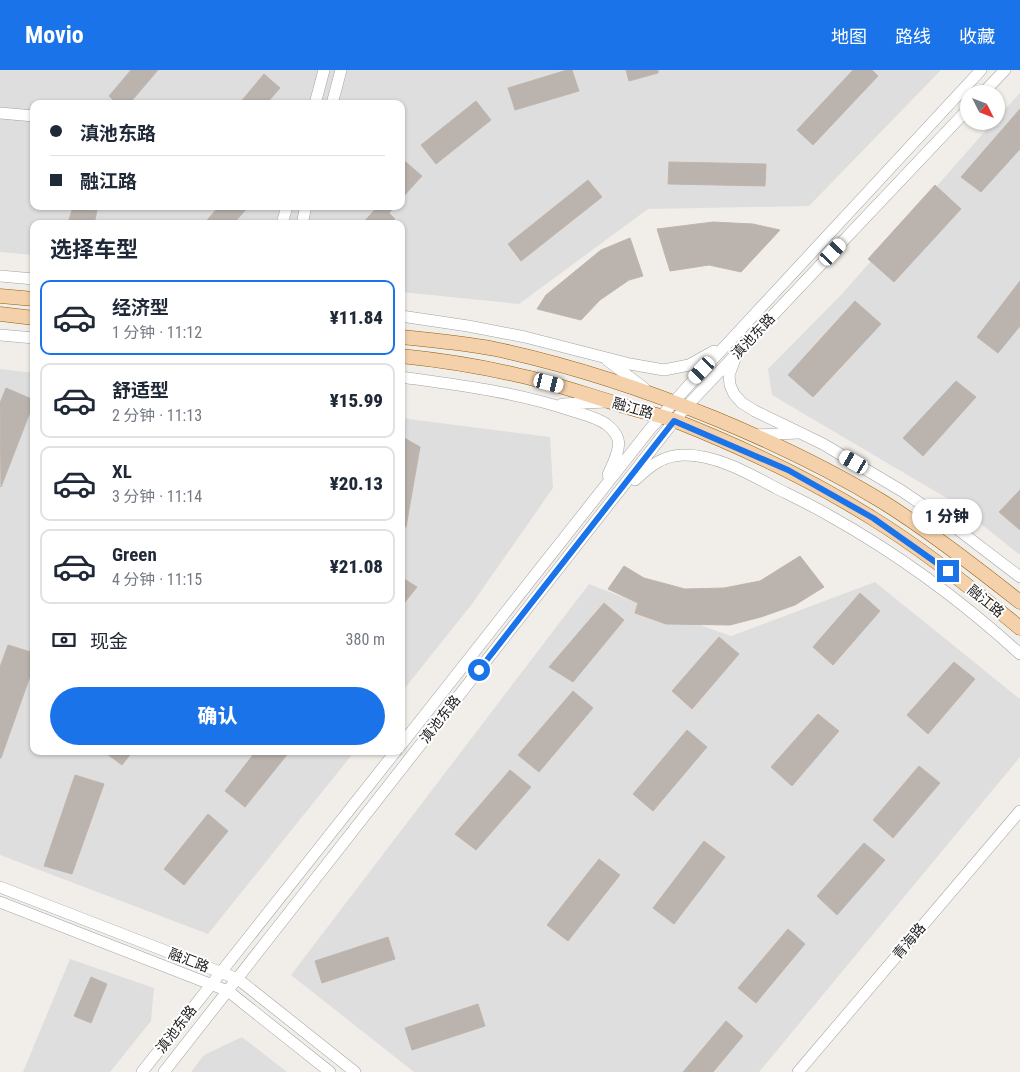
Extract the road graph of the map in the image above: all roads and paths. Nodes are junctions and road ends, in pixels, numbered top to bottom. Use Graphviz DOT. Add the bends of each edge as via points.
graph roads {
  1 [pos="324,70"];
  2 [pos="341,70"];
  3 [pos="981,70"];
  4 [pos="1005,70"];
  5 [pos="991,85"];
  6 [pos="315,100"];
  7 [pos="333,100"];
  8 [pos="0,113"];
  9 [pos="30,116"];
  10 [pos="960,118"];
  11 [pos="0,276"];
  12 [pos="30,280"];
  13 [pos="0,296"];
  14 [pos="30,299"];
  15 [pos="0,314"];
  16 [pos="405,317"];
  17 [pos="30,318"];
  18 [pos="0,335"];
  19 [pos="405,337"];
  20 [pos="30,338"];
  21 [pos="728,342"];
  22 [pos="737,353"];
  23 [pos="601,356"];
  24 [pos="405,357"];
  25 [pos="405,378"];
  26 [pos="651,394"];
  27 [pos="611,402"];
  28 [pos="553,404"];
  29 [pos="680,404"];
  30 [pos="661,416"];
  31 [pos="674,421"];
  32 [pos="800,432"];
  33 [pos="754,435"];
  34 [pos="601,490"];
  35 [pos="607,506"];
  36 [pos="1020,577"];
  37 [pos="1020,602"];
  38 [pos="1020,628"];
  39 [pos="1020,654"];
  40 [pos="405,740"];
  41 [pos="393,755"];
  42 [pos="1020,811"];
  43 [pos="0,887"];
  44 [pos="0,902"];
  45 [pos="221,973"];
  46 [pos="238,979"];
  47 [pos="212,984"];
  48 [pos="228,990"];
  49 [pos="142,1072"];
  50 [pos="164,1072"];
  51 [pos="330,1072"];
  52 [pos="355,1072"];
  53 [pos="798,1072"];
  1 -- 6 [label="street"];
  2 -- 7 [label="street"];
  3 -- 21 [label="street, 滇池东路"];
  4 -- 5 [label="street"];
  8 -- 9 [label="street"];
  10 -- 22 [label="street, 滇池东路"];
  11 -- 12 [label="street"];
  13 -- 14 [label="main road"];
  15 -- 17 [label="main road"];
  16 -- 23 [label="street" via="525,337"];
  18 -- 20 [label="street"];
  19 -- 26 [label="main road, 融江路" via="512,353"];
  21 -- 23 [label="street" via="689,366 664,370"];
  21 -- 29 [label="street, 滇池东路"];
  22 -- 29 [label="street, 滇池东路"];
  22 -- 32 [label="street" via="729,375 734,394 755,411"];
  23 -- 26 [label="street"];
  24 -- 27 [label="main road, 融江路" via="516,374"];
  25 -- 28 [label="street"];
  26 -- 29 [label="main road, 融江路"];
  27 -- 28 [label="street"];
  27 -- 30 [label="main road, 融江路"];
  28 -- 34 [label="street" via="605,423 613,430 618,439 618,451"];
  29 -- 30 [label="street, 滇池东路"];
  29 -- 31 [label="street, 滇池东路"];
  29 -- 33 [label="main road, 融江路"];
  30 -- 31 [label="main road, 融江路"];
  30 -- 34 [label="street, 滇池东路"];
  31 -- 35 [label="street, 滇池东路"];
  31 -- 38 [label="main road, 融江路" via="788,470 873,518 942,566"];
  32 -- 33 [label="street"];
  32 -- 36 [label="street" via="902,491"];
  33 -- 37 [label="main road, 融江路" via="884,503 926,530"];
  34 -- 40 [label="street, 滇池东路"];
  35 -- 39 [label="street" via="662,459 693,455 734,466 862,535 957,602"];
  35 -- 46 [label="street, 滇池东路"];
  41 -- 45 [label="street, 滇池东路"];
  42 -- 53 [label="street, 青海路"];
  43 -- 45 [label="street, 融汇路"];
  44 -- 47 [label="street, 融汇路"];
  45 -- 46 [label="street, 融汇路"];
  45 -- 47 [label="street, 滇池东路"];
  46 -- 48 [label="street, 滇池东路"];
  46 -- 52 [label="street, 融汇路"];
  47 -- 48 [label="street, 融汇路"];
  47 -- 49 [label="street, 滇池东路"];
  48 -- 50 [label="street, 滇池东路"];
  48 -- 51 [label="street, 融汇路"];
}
